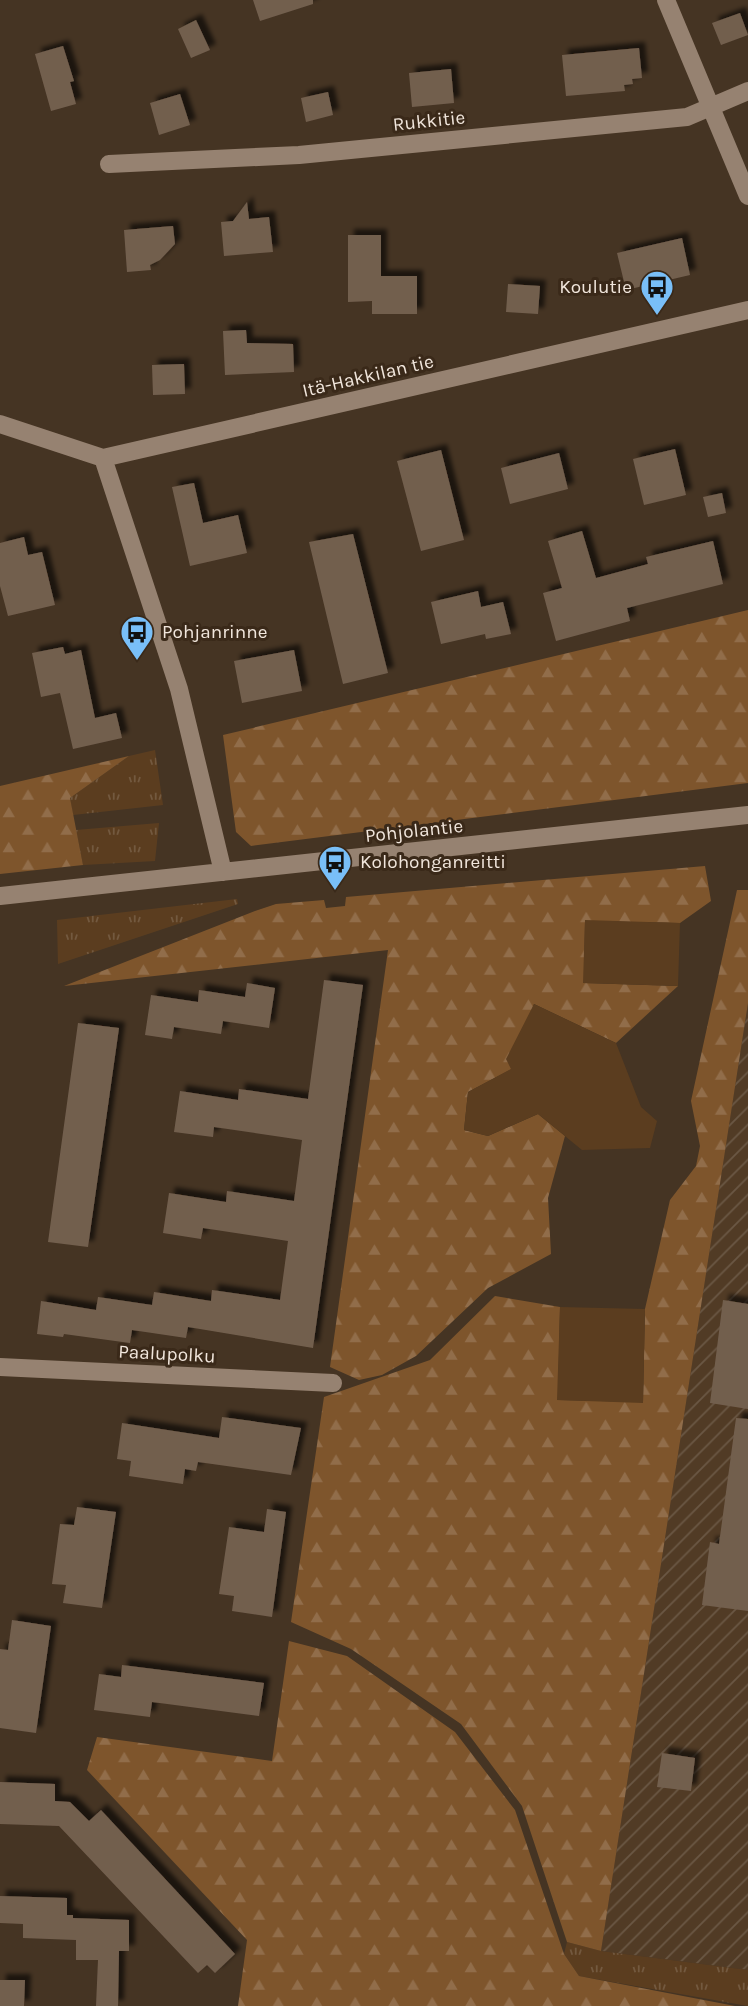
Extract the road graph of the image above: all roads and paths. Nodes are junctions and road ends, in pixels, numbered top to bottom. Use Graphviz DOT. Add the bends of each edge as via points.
graph roads {
  1 [pos="666,0"];
  2 [pos="748,91"];
  3 [pos="710,106"];
  4 [pos="109,164"];
  5 [pos="748,196"];
  6 [pos="748,310"];
  7 [pos="0,424"];
  8 [pos="103,458"];
  9 [pos="748,815"];
  10 [pos="223,872"];
  11 [pos="9,895"];
  12 [pos="0,1367"];
  13 [pos="333,1383"];
  1 -- 3 [label="street"];
  2 -- 3 [label="street, Rukkitie"];
  3 -- 4 [label="street, Rukkitie" via="675,118 299,155"];
  3 -- 5 [label="street"];
  6 -- 8 [label="street, Itä-Hakkilan tie"];
  7 -- 8 [label="street"];
  8 -- 10 [label="street" via="179,689"];
  9 -- 10 [label="street, Pohjolantie"];
  10 -- 11 [label="street, Pohjolantie"];
  12 -- 13 [label="street, Paalupolku"];
}
